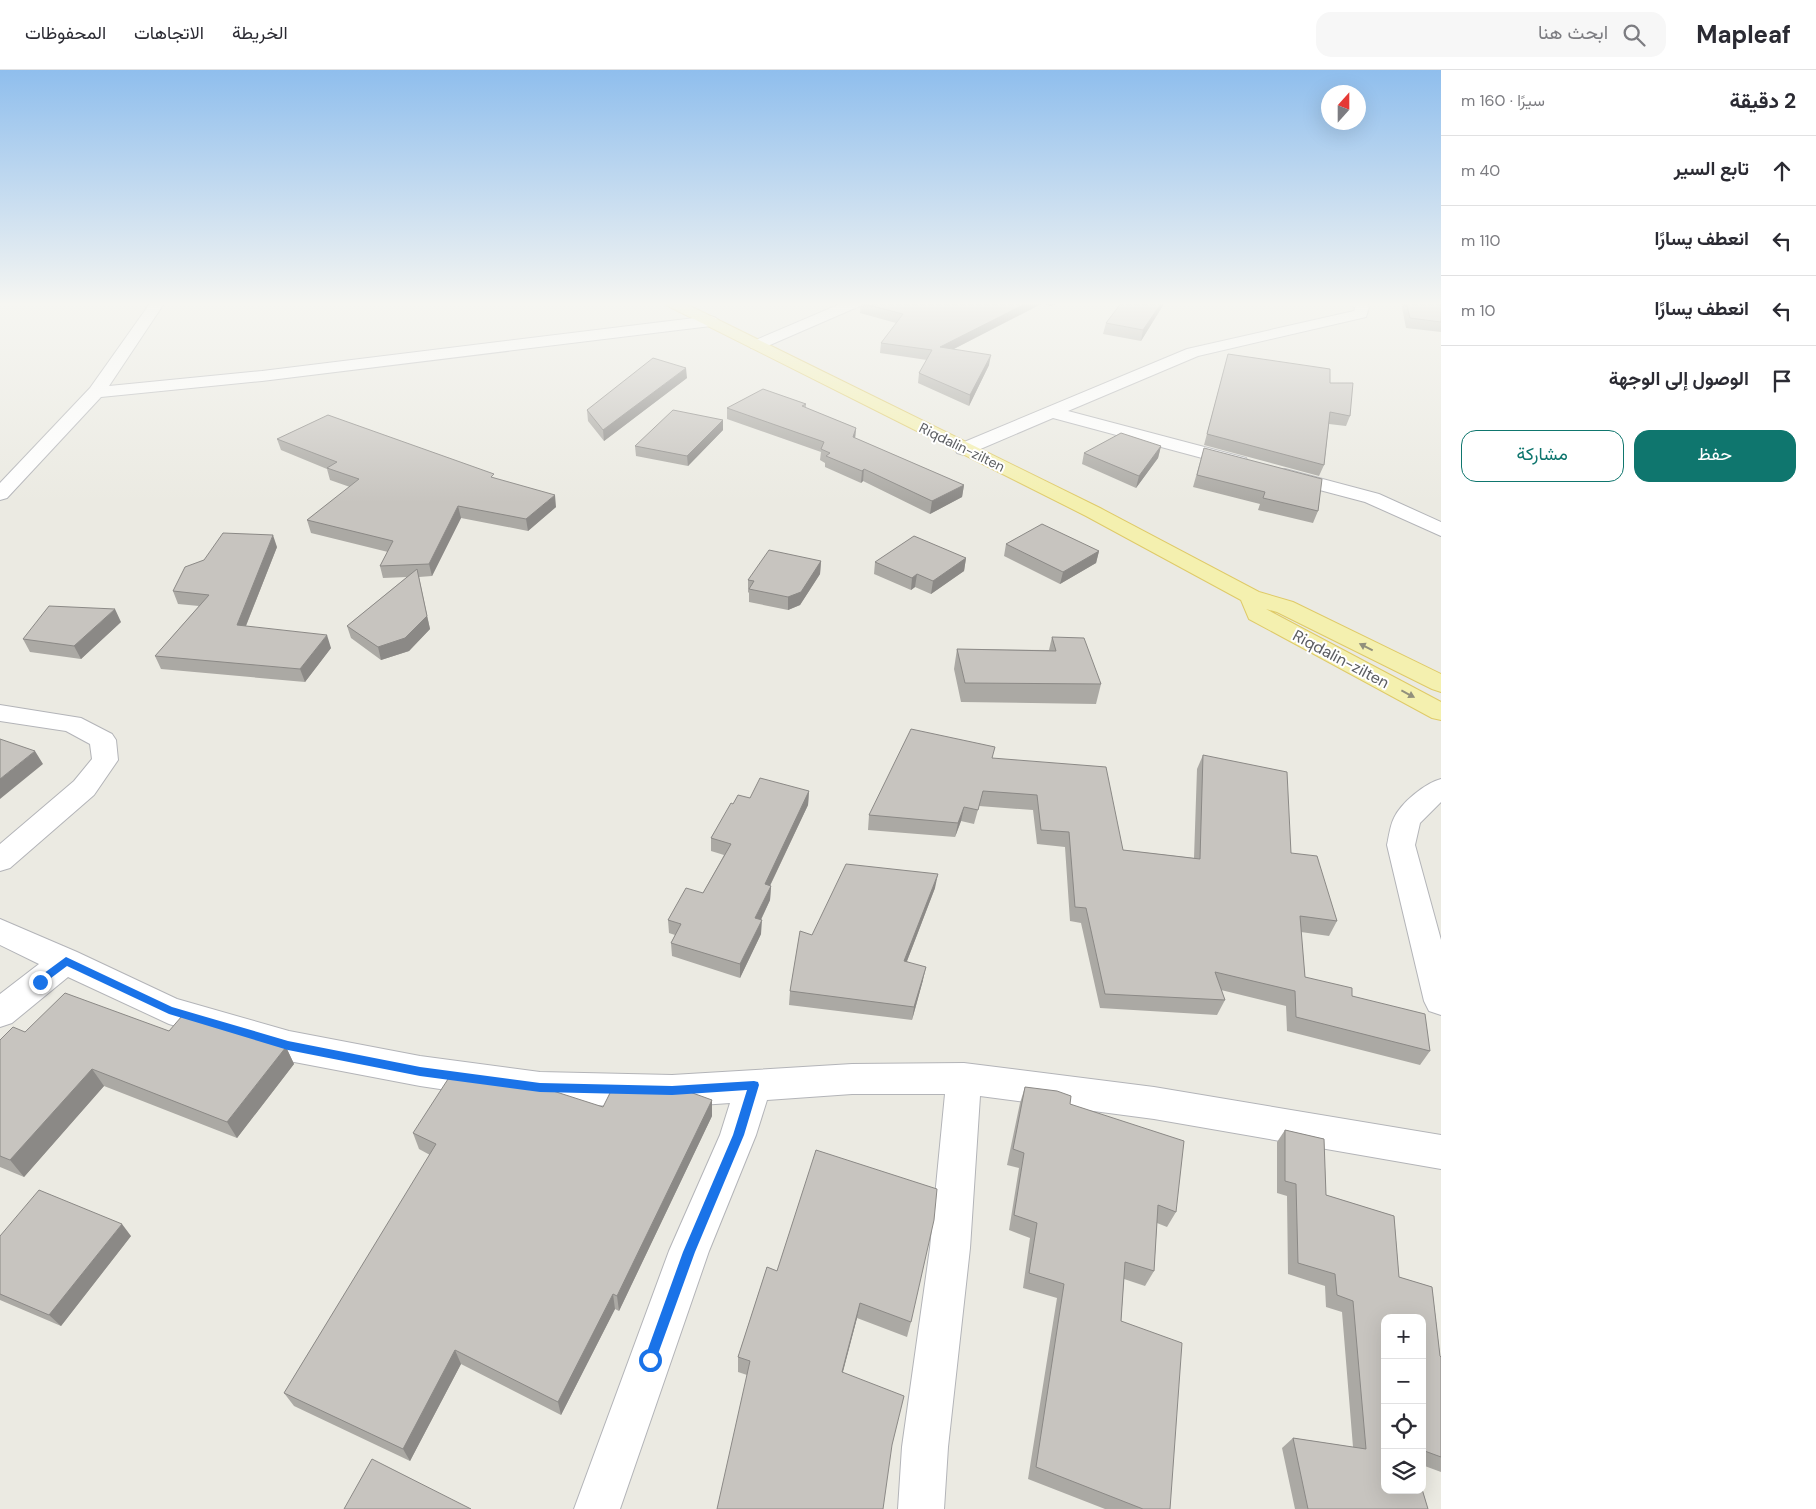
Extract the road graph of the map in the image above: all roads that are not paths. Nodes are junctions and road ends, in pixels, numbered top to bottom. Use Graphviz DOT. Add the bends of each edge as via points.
graph roads {
  1 [pos="112,369"];
  2 [pos="318,369"];
  3 [pos="807,369"];
  4 [pos="1153,369"];
  5 [pos="96,392"];
  6 [pos="1052,412"];
  7 [pos="964,449"];
  8 [pos="0,494"];
  9 [pos="1441,530"];
  10 [pos="1251,597"];
  11 [pos="1441,684"];
  12 [pos="1441,712"];
  13 [pos="0,713"];
  14 [pos="1441,788"];
  15 [pos="0,860"];
  16 [pos="0,931"];
  17 [pos="66,961"];
  18 [pos="1441,1001"];
  19 [pos="0,1012"];
  20 [pos="964,1078"];
  21 [pos="754,1085"];
  22 [pos="1441,1152"];
  23 [pos="597,1509"];
  24 [pos="921,1509"];
  1 -- 5 [label="street"];
  2 -- 5 [label="street"];
  3 -- 7 [label="main road, Riqdalin-zilten"];
  4 -- 6 [label="street"];
  5 -- 8 [label="street"];
  6 -- 7 [label="street"];
  6 -- 9 [label="street" via="1372,498"];
  7 -- 10 [label="main road, Riqdalin-zilten" via="1093,512"];
  11 -- 10 [label="main road, Riqdalin-zilten, one-way" via="1285,606"];
  10 -- 12 [label="main road, Riqdalin-zilten, one-way" via="1257,614"];
  13 -- 15 [label="street" via="72,724 103,740 105,760 84,788"];
  14 -- 18 [label="street" via="1427,798 1408,820 1401,844"];
  16 -- 17 [label="street"];
  17 -- 19 [label="street"];
  17 -- 21 [label="street" via="169,1010 288,1046 420,1071 540,1088 672,1090"];
  20 -- 21 [label="street" via="852,1079"];
  20 -- 22 [label="street" via="1154,1102"];
  20 -- 24 [label="street" via="950,1248 924,1447"];
  21 -- 23 [label="street" via="738,1135 689,1252"];
}
